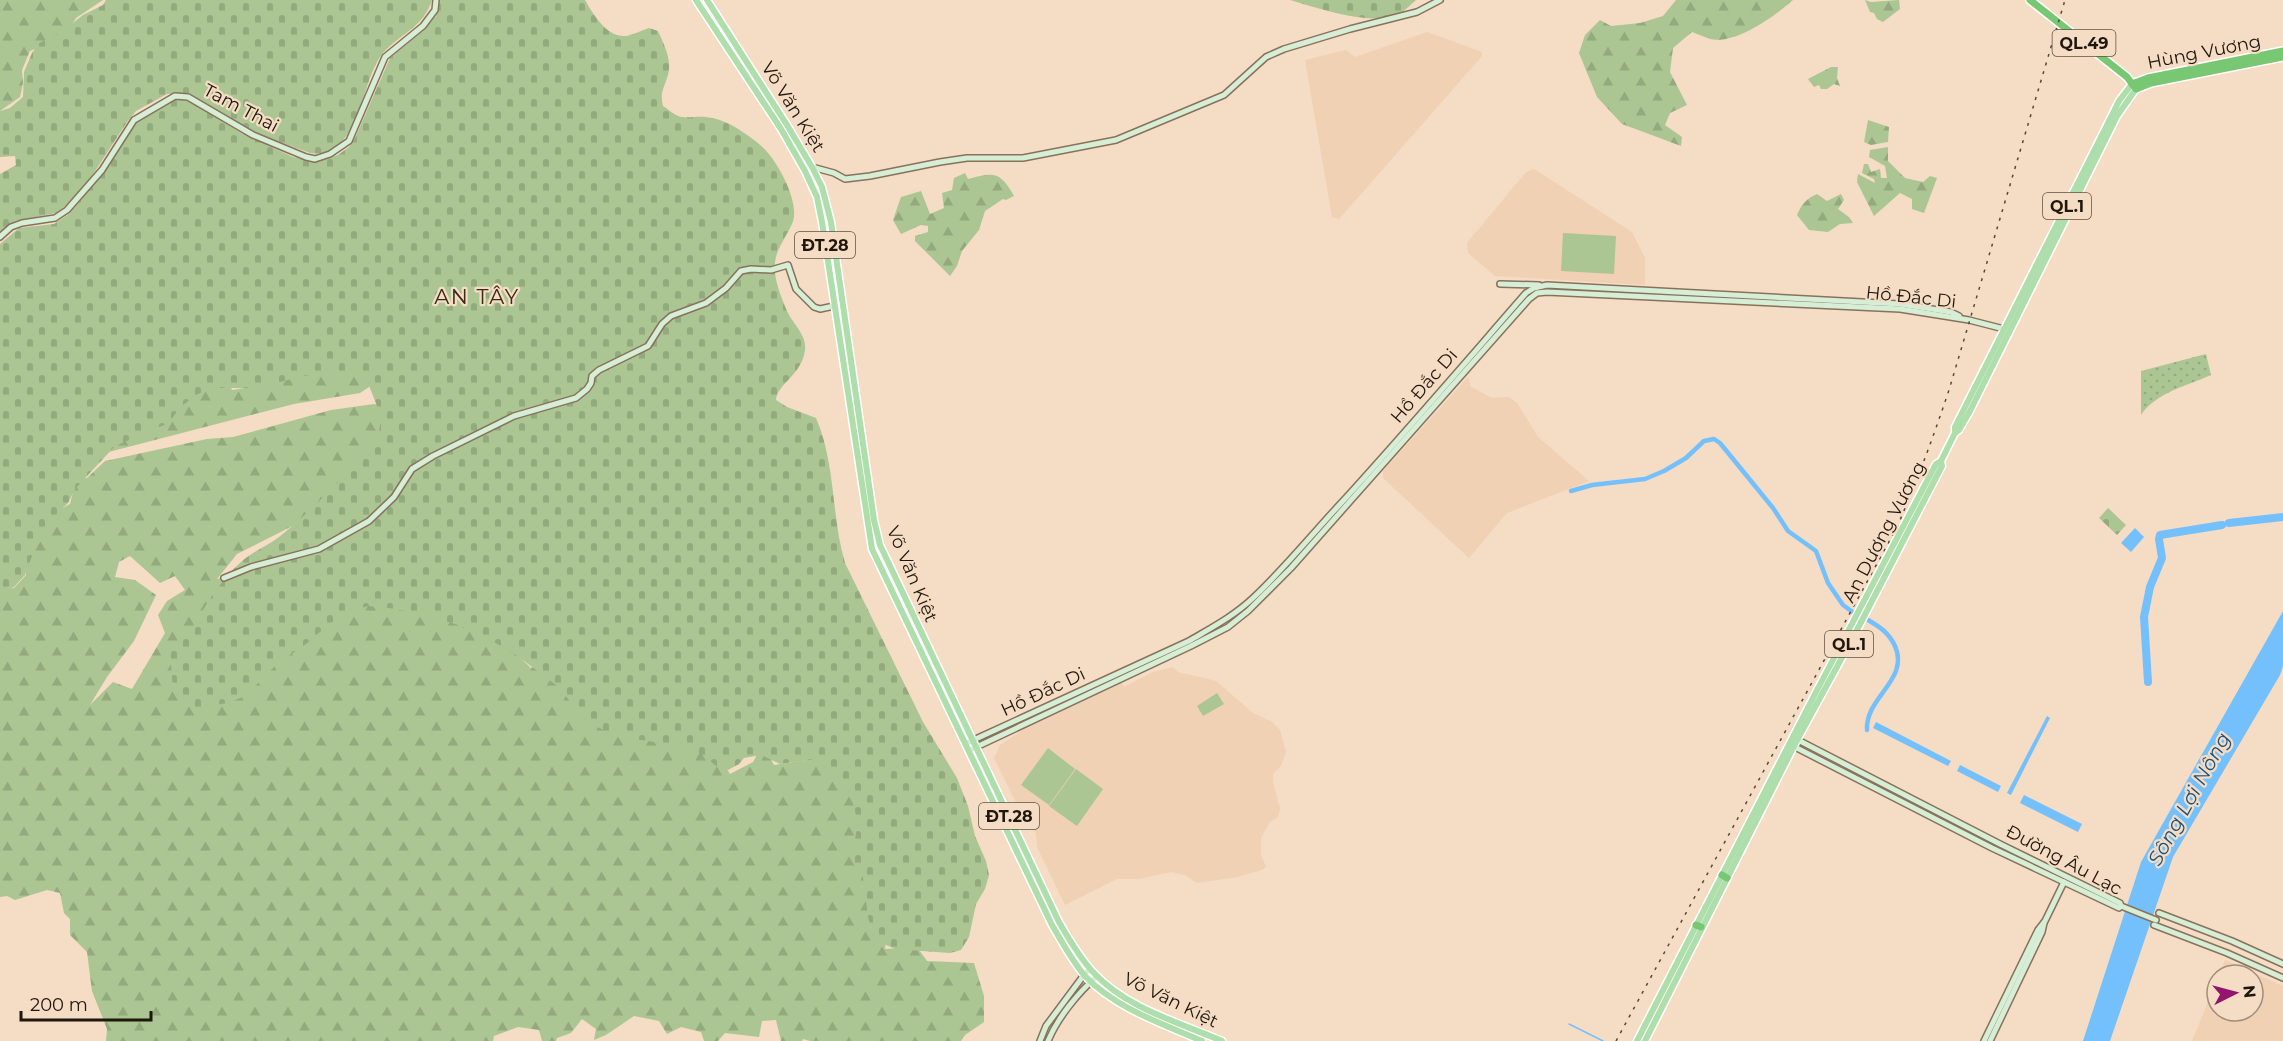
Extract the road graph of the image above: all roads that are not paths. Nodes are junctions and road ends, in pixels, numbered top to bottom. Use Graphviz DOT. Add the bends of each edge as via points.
graph roads {
  1 [pos="436,0"];
  2 [pos="696,0"];
  3 [pos="707,0"];
  4 [pos="1440,0"];
  5 [pos="2030,0"];
  6 [pos="719,18"];
  7 [pos="711,23"];
  8 [pos="2283,51"];
  9 [pos="2283,57"];
  10 [pos="2134,86"];
  11 [pos="812,167"];
  12 [pos="805,171"];
  13 [pos="2060,226"];
  14 [pos="0,237"];
  15 [pos="1500,284"];
  16 [pos="1547,285"];
  17 [pos="1536,290"];
  18 [pos="843,305"];
  19 [pos="834,306"];
  20 [pos="1963,319"];
  21 [pos="2004,329"];
  22 [pos="1955,433"];
  23 [pos="874,520"];
  24 [pos="866,521"];
  25 [pos="224,578"];
  26 [pos="1795,738"];
  27 [pos="975,743"];
  28 [pos="1792,745"];
  29 [pos="968,747"];
  30 [pos="1848,770"];
  31 [pos="1022,843"];
  32 [pos="1015,846"];
  33 [pos="2067,877"];
  34 [pos="2064,883"];
  35 [pos="2124,908"];
  36 [pos="2158,913"];
  37 [pos="1699,926"];
  38 [pos="2283,964"];
  39 [pos="1090,969"];
  40 [pos="1084,975"];
  41 [pos="1097,976"];
  42 [pos="2283,978"];
  43 [pos="1091,981"];
  44 [pos="2000,1013"];
  45 [pos="1191,1028"];
  46 [pos="1188,1035"];
  47 [pos="1040,1041"];
  48 [pos="1048,1041"];
  49 [pos="1202,1041"];
  50 [pos="1222,1041"];
  51 [pos="1637,1041"];
  52 [pos="1645,1041"];
  53 [pos="1984,1041"];
  54 [pos="1990,1041"];
  1 -- 14 [label="street, Tam Thai" via="435,10 423,26 385,57 349,141 336,152 315,159 306,157 253,135 188,97 175,96 134,120 102,170 67,210 55,218 11,227"];
  2 -- 7 [label="main road, Võ Văn Kiệt / ĐT.28"];
  3 -- 6 [label="main road, Võ Văn Kiệt / ĐT.28"];
  4 -- 11 [label="street" via="1417,12 1275,53 1206,105 1116,140 1023,158 958,159 845,179"];
  5 -- 10 [label="highway, QL.49"];
  6 -- 7 [label="main road"];
  6 -- 11 [label="main road, Võ Văn Kiệt / ĐT.28"];
  7 -- 12 [label="main road, Võ Văn Kiệt / ĐT.28"];
  8 -- 10 [label="highway, Hùng Vương" via="2148,78"];
  9 -- 10 [label="highway, Hùng Vương"];
  10 -- 13 [label="main road, QL.1" via="2120,101"];
  11 -- 12 [label="main road"];
  11 -- 18 [label="main road, Võ Văn Kiệt / ĐT.28" via="827,203"];
  12 -- 19 [label="main road, Võ Văn Kiệt / ĐT.28" via="820,210"];
  13 -- 21 [label="main road, QL.1"];
  13 -- 22 [label="main road, QL.1" via="1970,411"];
  15 -- 16 [label="street"];
  16 -- 17 [label="street, Hồ Đắc Di"];
  16 -- 20 [label="street, Hồ Đắc Di" via="1900,304 1951,312"];
  17 -- 20 [label="street, Hồ Đắc Di" via="1900,309"];
  17 -- 27 [label="street, Hồ Đắc Di" via="1526,293 1291,568 1228,627"];
  18 -- 19 [label="main road"];
  18 -- 23 [label="main road, Võ Văn Kiệt / ĐT.28"];
  19 -- 24 [label="main road, Võ Văn Kiệt / ĐT.28"];
  19 -- 25 [label="street" via="814,307 796,289 788,265 741,271 705,303 671,316 648,346 599,370 576,398 514,416 412,469 394,497 369,521 319,549"];
  20 -- 21 [label="street"];
  21 -- 22 [label="main road, QL.1"];
  22 -- 26 [label="main road, An Dương Vương / QL.1"];
  23 -- 24 [label="main road"];
  23 -- 27 [label="main road, Võ Văn Kiệt / ĐT.28" via="894,578"];
  24 -- 29 [label="main road, Võ Văn Kiệt / ĐT.28" via="884,578"];
  26 -- 28 [label="main road, An Dương Vương / QL.1"];
  26 -- 30 [label="street, Đường Âu Lạc"];
  27 -- 29 [label="street, Hồ Đắc Di"];
  27 -- 31 [label="main road, Võ Văn Kiệt / ĐT.28"];
  28 -- 30 [label="street, Đường Âu Lạc"];
  28 -- 37 [label="main road, An Dương Vương / QL.1"];
  29 -- 32 [label="main road, Võ Văn Kiệt / ĐT.28"];
  30 -- 33 [label="street, Đường Âu Lạc"];
  30 -- 34 [label="street, Đường Âu Lạc"];
  31 -- 32 [label="main road"];
  31 -- 39 [label="main road, Võ Văn Kiệt / ĐT.28" via="1059,922"];
  32 -- 40 [label="main road, Võ Văn Kiệt / ĐT.28" via="1052,925"];
  33 -- 34 [label="street"];
  33 -- 35 [label="street, Đường Âu Lạc"];
  34 -- 35 [label="street, Đường Âu Lạc"];
  34 -- 44 [label="street"];
  35 -- 42 [label="street"];
  36 -- 38 [label="street"];
  37 -- 51 [label="main road, QL.1"];
  37 -- 52 [label="main road, QL.1"];
  39 -- 40 [label="street"];
  39 -- 41 [label="main road, Võ Văn Kiệt / ĐT.28"];
  40 -- 43 [label="main road, Võ Văn Kiệt / ĐT.28"];
  40 -- 47 [label="street" via="1046,1026"];
  41 -- 43 [label="street"];
  41 -- 45 [label="main road, Võ Văn Kiệt / ĐT.28" via="1129,1000"];
  43 -- 46 [label="main road, Võ Văn Kiệt / ĐT.28" via="1125,1006"];
  43 -- 48 [label="street"];
  44 -- 53 [label="street"];
  44 -- 54 [label="street"];
  45 -- 46 [label="main road"];
  45 -- 50 [label="main road, Võ Văn Kiệt / ĐT.28"];
  46 -- 49 [label="main road, Võ Văn Kiệt / ĐT.28"];
}
